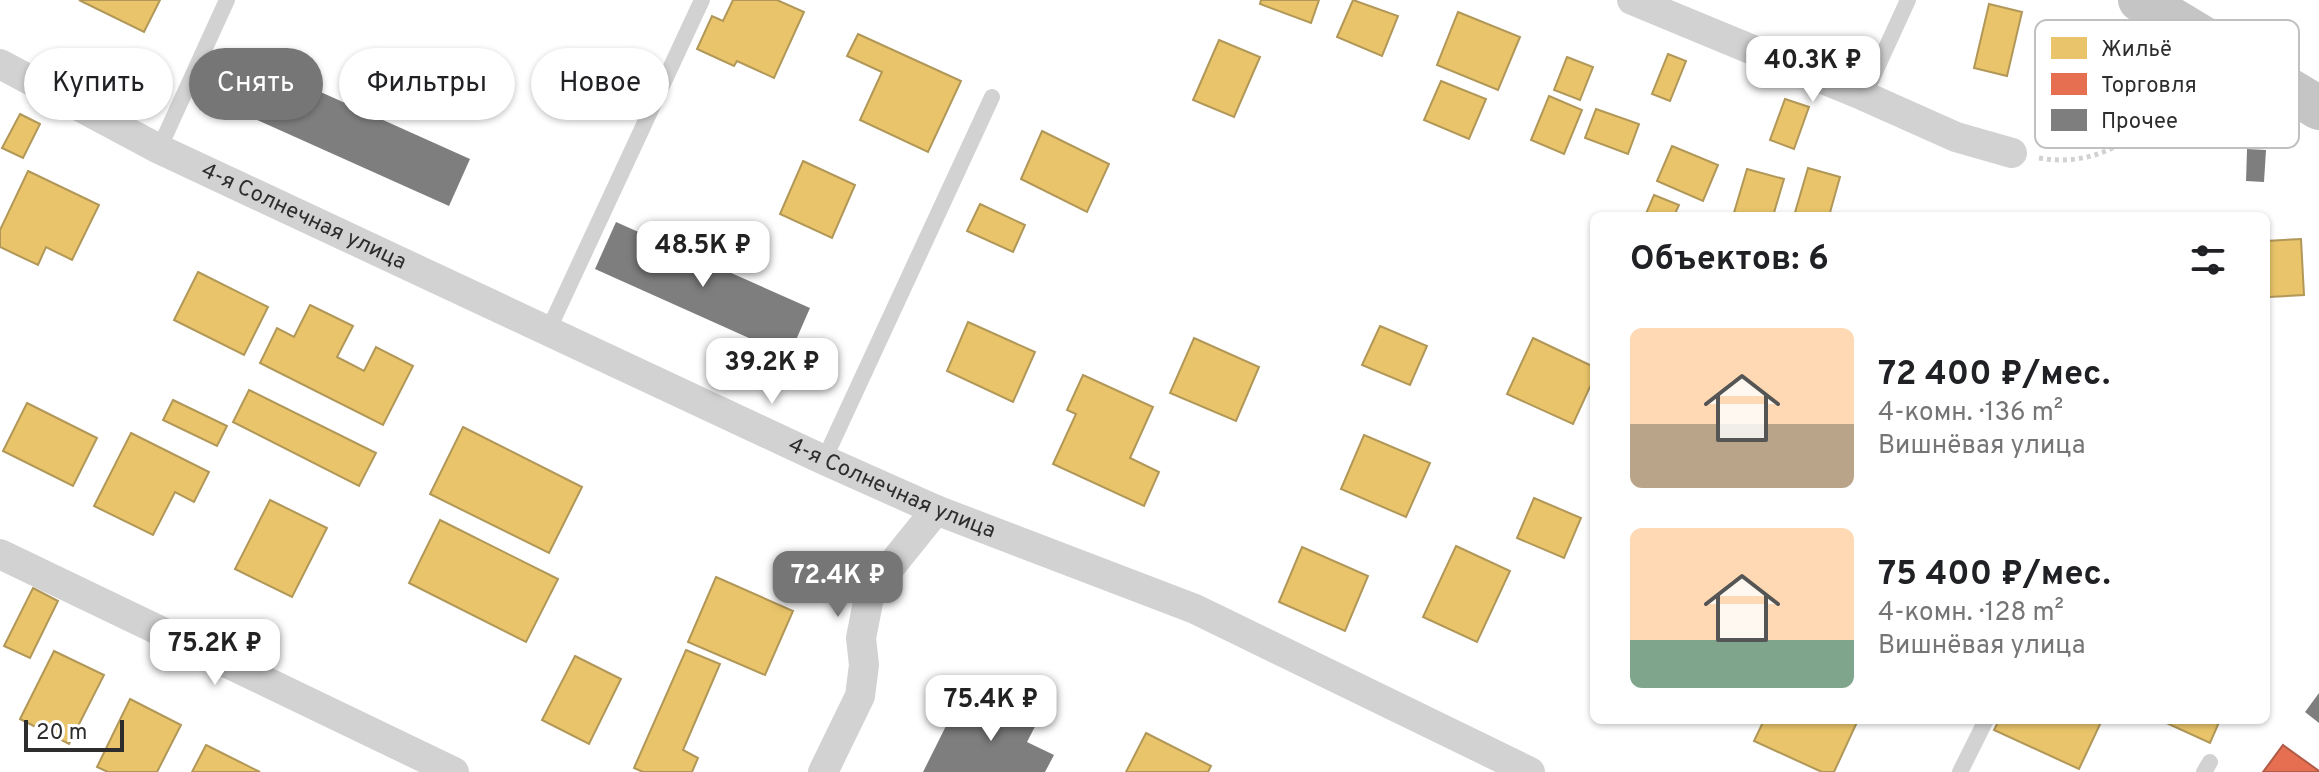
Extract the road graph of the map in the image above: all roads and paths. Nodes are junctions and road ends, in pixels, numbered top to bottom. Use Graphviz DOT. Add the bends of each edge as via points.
graph roads {
  1 [pos="227,0"];
  2 [pos="702,0"];
  3 [pos="1632,0"];
  4 [pos="1908,0"];
  5 [pos="2140,0"];
  6 [pos="2173,20"];
  7 [pos="0,64"];
  8 [pos="1864,96"];
  9 [pos="2299,96"];
  10 [pos="992,97"];
  11 [pos="2319,108"];
  12 [pos="2112,148"];
  13 [pos="159,149"];
  14 [pos="2012,153"];
  15 [pos="548,331"];
  16 [pos="824,460"];
  17 [pos="936,510"];
  18 [pos="0,554"];
  19 [pos="1984,724"];
  20 [pos="454,772"];
  21 [pos="823,772"];
  22 [pos="1530,772"];
  23 [pos="1960,772"];
  1 -- 13 [label="lane"];
  2 -- 15 [label="lane"];
  3 -- 8 [label="street"];
  4 -- 8 [label="lane"];
  5 -- 6 [label="main road"];
  7 -- 13 [label="street, 4-я Солнечная улица"];
  8 -- 14 [label="street" via="1956,137"];
  9 -- 11 [label="main road"];
  10 -- 16 [label="lane"];
  12 -- 14 [label="path" via="2093,157 2057,161"];
  13 -- 15 [label="street, 4-я Солнечная улица"];
  15 -- 16 [label="street, 4-я Солнечная улица"];
  16 -- 17 [label="street, 4-я Солнечная улица"];
  17 -- 21 [label="street" via="870,592 861,638 860,696"];
  17 -- 22 [label="street, 4-я Солнечная улица" via="1195,609"];
  18 -- 20 [label="street"];
  19 -- 23 [label="lane"];
}
